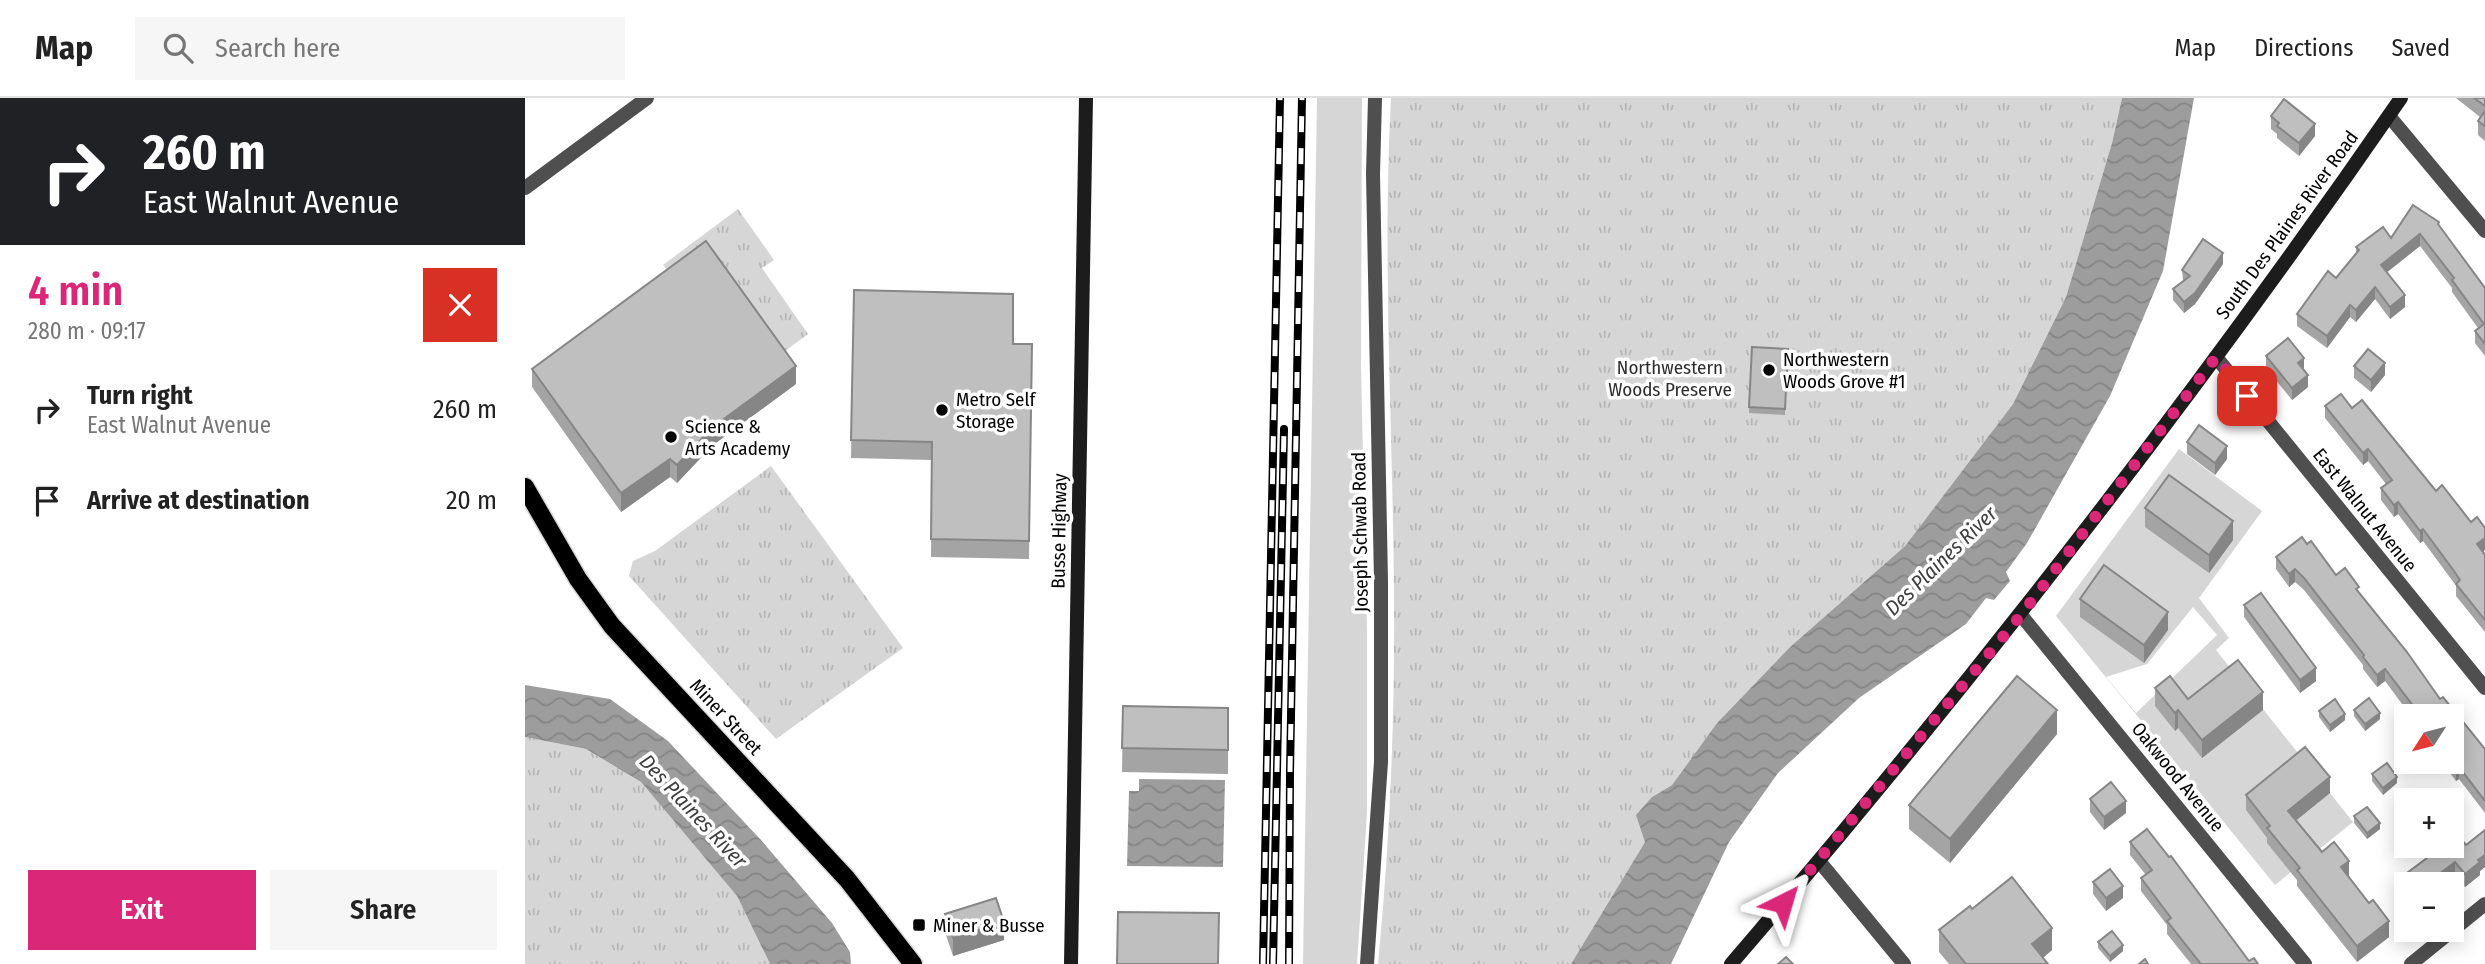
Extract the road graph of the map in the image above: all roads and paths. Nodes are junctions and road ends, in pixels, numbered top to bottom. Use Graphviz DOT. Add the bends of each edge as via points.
graph roads {
  1 [pos="647,98"];
  2 [pos="1086,98"];
  3 [pos="1375,98"];
  4 [pos="2401,98"];
  5 [pos="2389,116"];
  6 [pos="525,188"];
  7 [pos="2485,231"];
  8 [pos="2216,357"];
  9 [pos="525,487"];
  10 [pos="2021,615"];
  11 [pos="2485,688"];
  12 [pos="1819,861"];
  13 [pos="2485,904"];
  14 [pos="913,964"];
  15 [pos="1070,964"];
  16 [pos="1367,964"];
  17 [pos="1731,964"];
  18 [pos="1904,964"];
  19 [pos="2305,964"];
  20 [pos="2411,964"];
  1 -- 6 [label="street"];
  2 -- 15 [label="main road, Busse Highway"];
  3 -- 16 [label="street, Joseph Schwab Road" via="1381,762"];
  4 -- 5 [label="main road, South Des Plaines River Road"];
  5 -- 7 [label="street"];
  5 -- 8 [label="main road, South Des Plaines River Road"];
  8 -- 10 [label="main road, South Des Plaines River Road"];
  8 -- 11 [label="street, East Walnut Avenue"];
  9 -- 14 [label="main road, Miner Street" via="578,579 612,625 847,879"];
  10 -- 12 [label="main road, South Des Plaines River Road"];
  10 -- 19 [label="street, Oakwood Avenue"];
  12 -- 17 [label="main road, South Des Plaines River Road"];
  12 -- 18 [label="street"];
  13 -- 20 [label="street"];
}
